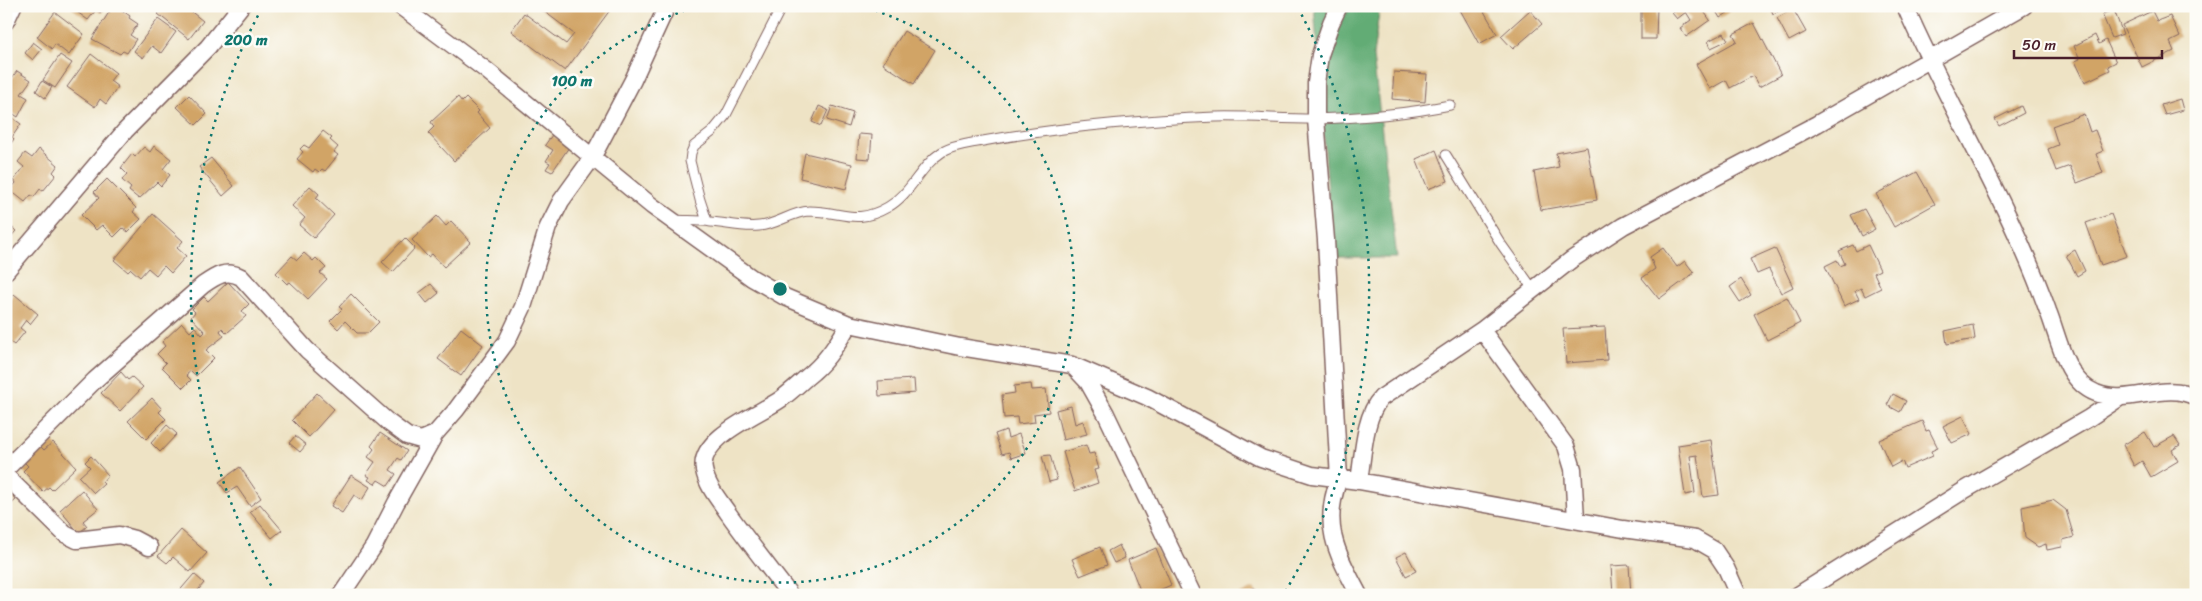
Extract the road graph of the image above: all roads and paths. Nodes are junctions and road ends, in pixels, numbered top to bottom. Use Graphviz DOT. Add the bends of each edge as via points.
graph roads {
  1 [pos="13,6"];
  2 [pos="241,6"];
  3 [pos="400,6"];
  4 [pos="667,6"];
  5 [pos="782,6"];
  6 [pos="1339,6"];
  7 [pos="1905,6"];
  8 [pos="2024,6"];
  9 [pos="6,21"];
  10 [pos="1929,60"];
  11 [pos="1450,105"];
  12 [pos="1316,118"];
  13 [pos="1446,154"];
  14 [pos="592,158"];
  15 [pos="672,220"];
  16 [pos="707,221"];
  17 [pos="6,271"];
  18 [pos="1533,289"];
  19 [pos="849,324"];
  20 [pos="1482,330"];
  21 [pos="1072,365"];
  22 [pos="2196,397"];
  23 [pos="2120,398"];
  24 [pos="435,434"];
  25 [pos="6,469"];
  26 [pos="6,476"];
  27 [pos="1339,480"];
  28 [pos="1359,481"];
  29 [pos="1576,519"];
  30 [pos="149,547"];
  31 [pos="341,595"];
  32 [pos="790,595"];
  33 [pos="1193,595"];
  34 [pos="1359,595"];
  35 [pos="1738,595"];
  36 [pos="1798,595"];
  1 -- 9 [label="street"];
  2 -- 17 [label="street" via="208,47 125,131"];
  3 -- 14 [label="street" via="486,70"];
  4 -- 14 [label="street"];
  5 -- 16 [label="lane" via="726,115 694,146 691,153 690,161"];
  6 -- 12 [label="street" via="1320,55"];
  7 -- 10 [label="street"];
  8 -- 10 [label="street"];
  10 -- 18 [label="street" via="1817,124 1623,226"];
  10 -- 23 [label="street" via="1985,166 2034,272 2070,370 2082,384 2096,393"];
  11 -- 12 [label="lane" via="1414,112"];
  12 -- 16 [label="lane" via="1180,119 976,142 943,151 903,196 890,206 866,216 852,218 812,211 799,212 760,226"];
  12 -- 27 [label="street"];
  13 -- 18 [label="lane" via="1501,244"];
  14 -- 15 [label="street"];
  14 -- 24 [label="street" via="561,201 548,227 524,307 507,341"];
  15 -- 16 [label="lane"];
  15 -- 19 [label="street" via="768,288"];
  18 -- 20 [label="street"];
  19 -- 21 [label="street" via="960,347"];
  19 -- 32 [label="street" via="815,370 781,399 727,431 708,449 703,461 713,491"];
  20 -- 28 [label="street" via="1401,383 1374,406"];
  20 -- 29 [label="street" via="1566,446 1573,469"];
  21 -- 27 [label="street" via="1147,397 1262,458 1312,475"];
  21 -- 33 [label="street" via="1088,382 1106,414"];
  22 -- 23 [label="street" via="2186,391 2172,390"];
  23 -- 36 [label="street" via="1963,491"];
  24 -- 25 [label="street" via="422,440 407,436 388,422 307,350 241,278 234,273 224,273 203,285 95,380"];
  24 -- 31 [label="street" via="374,546"];
  26 -- 30 [label="street" via="65,534 77,540 119,535"];
  27 -- 28 [label="street"];
  27 -- 34 [label="street" via="1332,498 1333,540"];
  28 -- 29 [label="street"];
  29 -- 35 [label="street" via="1695,539 1714,550"];
}
